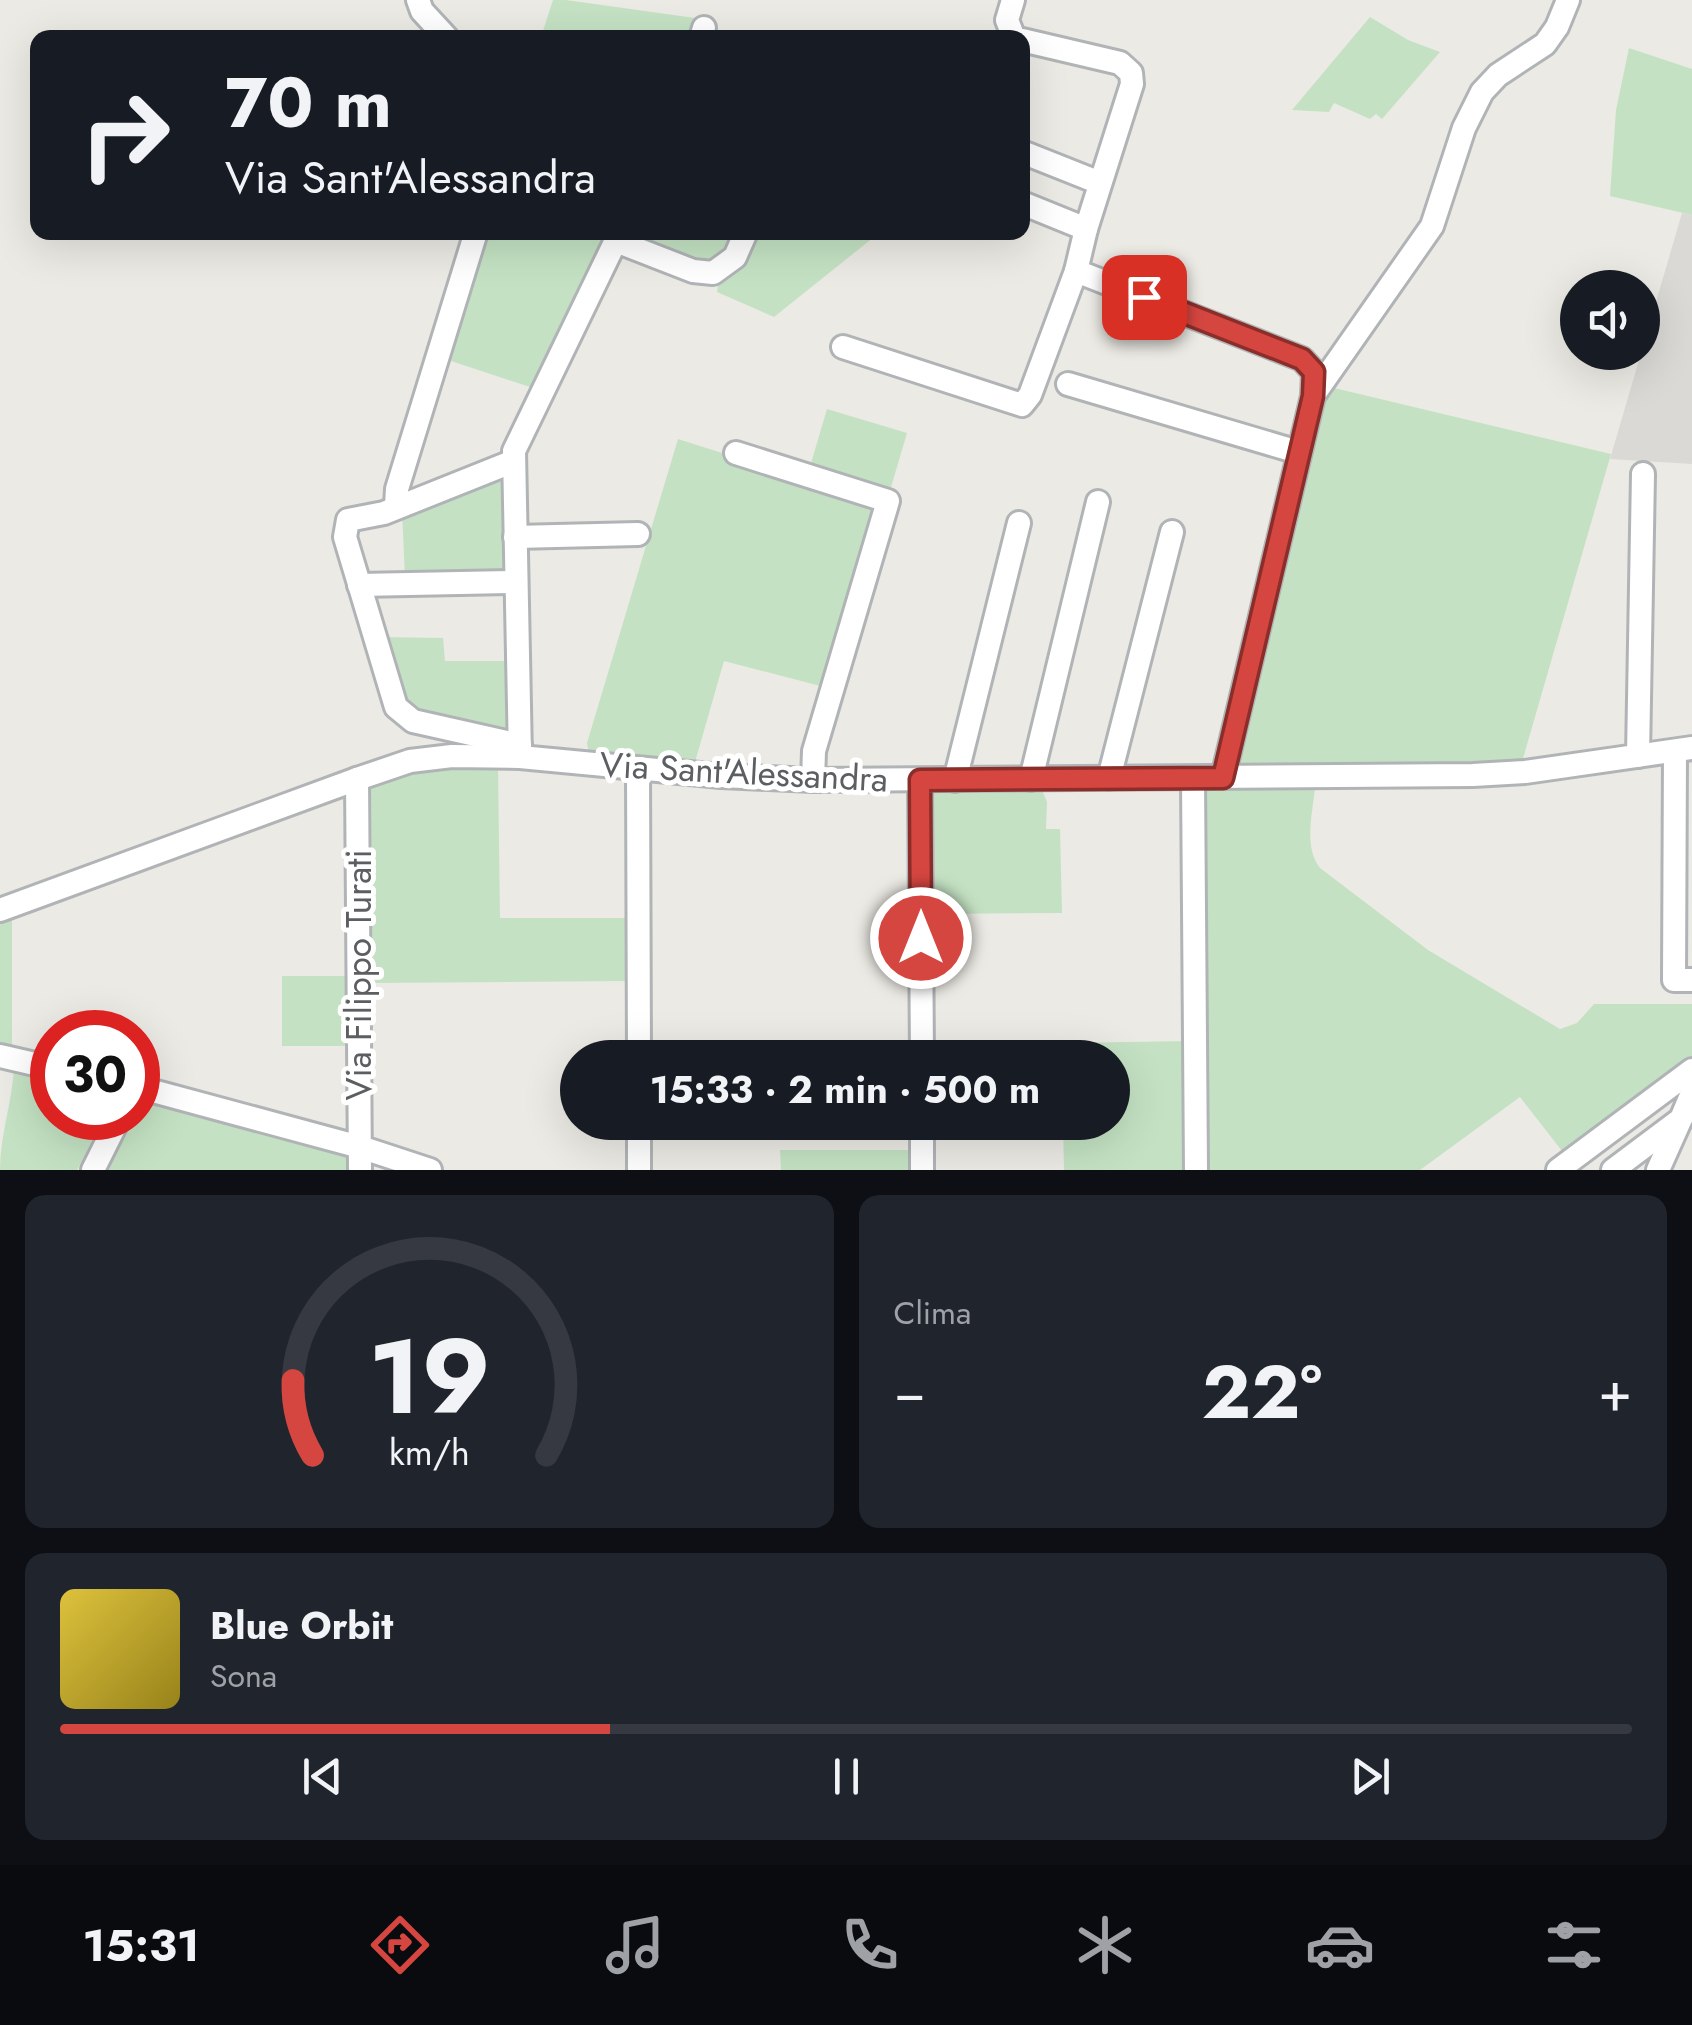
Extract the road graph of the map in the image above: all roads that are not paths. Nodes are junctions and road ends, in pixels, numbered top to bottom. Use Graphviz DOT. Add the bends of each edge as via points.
graph roads {
  1 [pos="418,0"];
  2 [pos="1014,0"];
  3 [pos="1568,0"];
  4 [pos="439,30"];
  5 [pos="1011,30"];
  6 [pos="1030,42"];
  7 [pos="1030,155"];
  8 [pos="1100,184"];
  9 [pos="1030,205"];
  10 [pos="1086,229"];
  11 [pos="474,240"];
  12 [pos="617,240"];
  13 [pos="625,240"];
  14 [pos="743,240"];
  15 [pos="1076,270"];
  16 [pos="843,346"];
  17 [pos="1068,384"];
  18 [pos="1313,396"];
  19 [pos="1298,452"];
  20 [pos="736,453"];
  21 [pos="514,461"];
  22 [pos="1644,474"];
  23 [pos="1098,502"];
  24 [pos="396,506"];
  25 [pos="1019,524"];
  26 [pos="1172,532"];
  27 [pos="638,534"];
  28 [pos="516,537"];
  29 [pos="516,582"];
  30 [pos="359,585"];
  31 [pos="1684,749"];
  32 [pos="520,751"];
  33 [pos="1638,756"];
  34 [pos="638,769"];
  35 [pos="1108,778"];
  36 [pos="1192,778"];
  37 [pos="1223,778"];
  38 [pos="357,779"];
  39 [pos="1031,779"];
  40 [pos="813,780"];
  41 [pos="920,780"];
  42 [pos="956,780"];
  43 [pos="1683,825"];
  44 [pos="0,910"];
  45 [pos="1692,980"];
  46 [pos="639,1040"];
  47 [pos="922,1040"];
  48 [pos="0,1056"];
  49 [pos="30,1063"];
  50 [pos="1692,1070"];
  51 [pos="1692,1093"];
  52 [pos="160,1094"];
  53 [pos="1686,1122"];
  54 [pos="108,1140"];
  55 [pos="639,1140"];
  56 [pos="922,1140"];
  57 [pos="360,1159"];
  58 [pos="1570,1166"];
  59 [pos="93,1170"];
  60 [pos="430,1170"];
  61 [pos="639,1170"];
  62 [pos="922,1170"];
  63 [pos="1196,1170"];
  64 [pos="1614,1170"];
  65 [pos="1658,1170"];
  1 -- 4 [label="street"];
  2 -- 5 [label="street"];
  3 -- 18 [label="street" via="1545,44 1482,92 1432,226"];
  6 -- 8 [label="street" via="1120,64 1131,73"];
  7 -- 8 [label="street"];
  8 -- 10 [label="street"];
  9 -- 10 [label="street"];
  10 -- 15 [label="street"];
  11 -- 24 [label="street"];
  12 -- 21 [label="street" via="517,440"];
  13 -- 14 [label="street" via="693,271 713,273 736,257"];
  15 -- 16 [label="street" via="1022,405"];
  15 -- 18 [label="street" via="1302,359 1314,372"];
  17 -- 19 [label="street"];
  18 -- 19 [label="street"];
  19 -- 37 [label="street"];
  20 -- 40 [label="street" via="888,501 814,750"];
  21 -- 24 [label="street"];
  21 -- 28 [label="street"];
  22 -- 33 [label="street"];
  23 -- 39 [label="street"];
  24 -- 30 [label="street" via="348,520 345,538"];
  25 -- 42 [label="street"];
  26 -- 35 [label="street"];
  27 -- 28 [label="street"];
  28 -- 29 [label="street"];
  29 -- 30 [label="street"];
  29 -- 32 [label="street"];
  30 -- 32 [label="street" via="402,715"];
  31 -- 33 [label="street, Via Sant'Alessandra"];
  31 -- 43 [label="street"];
  32 -- 34 [label="street, Via Sant'Alessandra"];
  32 -- 38 [label="street, Via Sant'Alessandra" via="424,760"];
  33 -- 37 [label="street, Via Sant'Alessandra" via="1472,775"];
  34 -- 40 [label="street, Via Sant'Alessandra"];
  34 -- 46 [label="street"];
  35 -- 36 [label="street, Via Sant'Alessandra"];
  35 -- 39 [label="street, Via Sant'Alessandra"];
  36 -- 37 [label="street, Via Sant'Alessandra"];
  36 -- 63 [label="street"];
  38 -- 44 [label="street, Via Sant'Alessandra"];
  38 -- 57 [label="street, Via Filippo Turati"];
  39 -- 42 [label="street, Via Sant'Alessandra"];
  40 -- 41 [label="street, Via Sant'Alessandra"];
  41 -- 42 [label="street, Via Sant'Alessandra"];
  41 -- 47 [label="street"];
  43 -- 45 [label="street" via="1674,980"];
  48 -- 49 [label="street"];
  50 -- 58 [label="street"];
  51 -- 53 [label="street"];
  52 -- 57 [label="street"];
  53 -- 64 [label="street"];
  53 -- 65 [label="street"];
  54 -- 59 [label="street"];
  55 -- 61 [label="street"];
  56 -- 62 [label="street"];
  57 -- 60 [label="street"];
}
